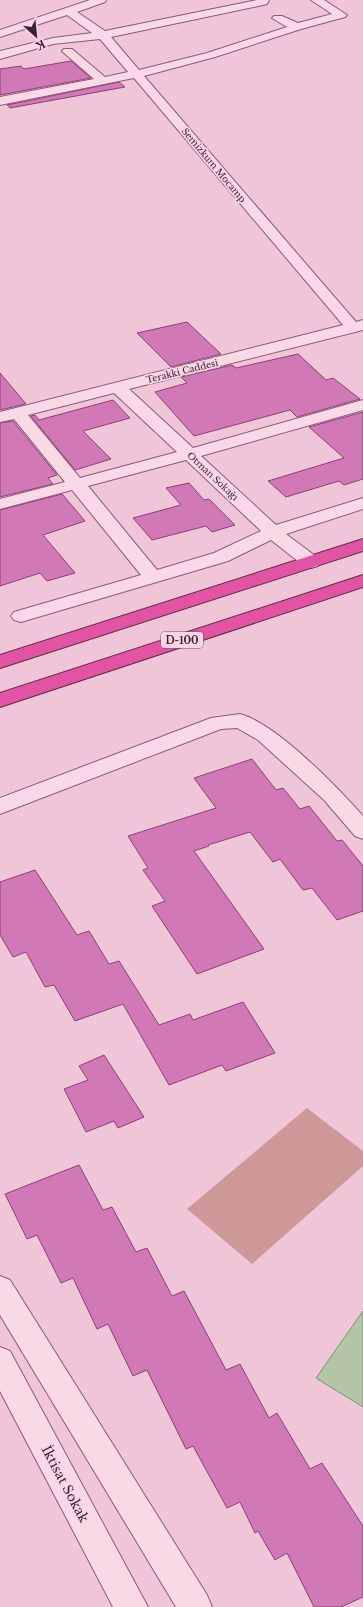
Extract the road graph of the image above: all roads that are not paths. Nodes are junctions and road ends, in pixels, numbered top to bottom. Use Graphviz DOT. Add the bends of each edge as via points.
graph roads {
  1 [pos="101,0"];
  2 [pos="264,0"];
  3 [pos="316,0"];
  4 [pos="68,11"];
  5 [pos="278,18"];
  6 [pos="297,27"];
  7 [pos="0,34"];
  8 [pos="104,35"];
  9 [pos="68,51"];
  10 [pos="0,55"];
  11 [pos="137,74"];
  12 [pos="102,80"];
  13 [pos="0,101"];
  14 [pos="358,326"];
  15 [pos="117,387"];
  16 [pos="363,405"];
  17 [pos="16,412"];
  18 [pos="0,417"];
  19 [pos="190,454"];
  20 [pos="75,484"];
  21 [pos="363,503"];
  22 [pos="0,504"];
  23 [pos="273,532"];
  24 [pos="363,545"];
  25 [pos="311,562"];
  26 [pos="153,577"];
  27 [pos="363,581"];
  28 [pos="21,616"];
  29 [pos="0,662"];
  30 [pos="0,700"];
  31 [pos="0,806"];
  32 [pos="363,831"];
  33 [pos="0,1289"];
  34 [pos="0,1361"];
  35 [pos="131,1607"];
  36 [pos="195,1607"];
  1 -- 4 [label="street"];
  2 -- 8 [label="street"];
  3 -- 6 [label="street" via="340,15"];
  4 -- 7 [label="street"];
  4 -- 8 [label="street, Semizkum Mocamp"];
  5 -- 6 [label="street"];
  6 -- 11 [label="street" via="211,55"];
  8 -- 10 [label="street" via="53,41"];
  8 -- 11 [label="street, Semizkum Mocamp"];
  9 -- 12 [label="street"];
  11 -- 12 [label="street"];
  11 -- 14 [label="street, Semizkum Mocamp"];
  12 -- 13 [label="street"];
  14 -- 15 [label="street, Terakki Caddesi"];
  15 -- 17 [label="street, Terakki Caddesi"];
  15 -- 19 [label="street, Otman Sokağı"];
  16 -- 19 [label="street"];
  17 -- 18 [label="street, Terakki Caddesi"];
  17 -- 20 [label="street"];
  19 -- 20 [label="street"];
  19 -- 23 [label="street, Otman Sokağı"];
  20 -- 22 [label="street"];
  20 -- 26 [label="street"];
  21 -- 23 [label="street"];
  23 -- 25 [label="street, Otman Sokağı"];
  23 -- 26 [label="street" via="221,557"];
  24 -- 25 [label="highway"];
  25 -- 29 [label="highway"];
  26 -- 28 [label="street"];
  27 -- 30 [label="highway, D-100"];
  31 -- 32 [label="street" via="218,723 240,721 264,734 332,795"];
  33 -- 36 [label="street"];
  34 -- 35 [label="street, İktisat Sokak"];
}
